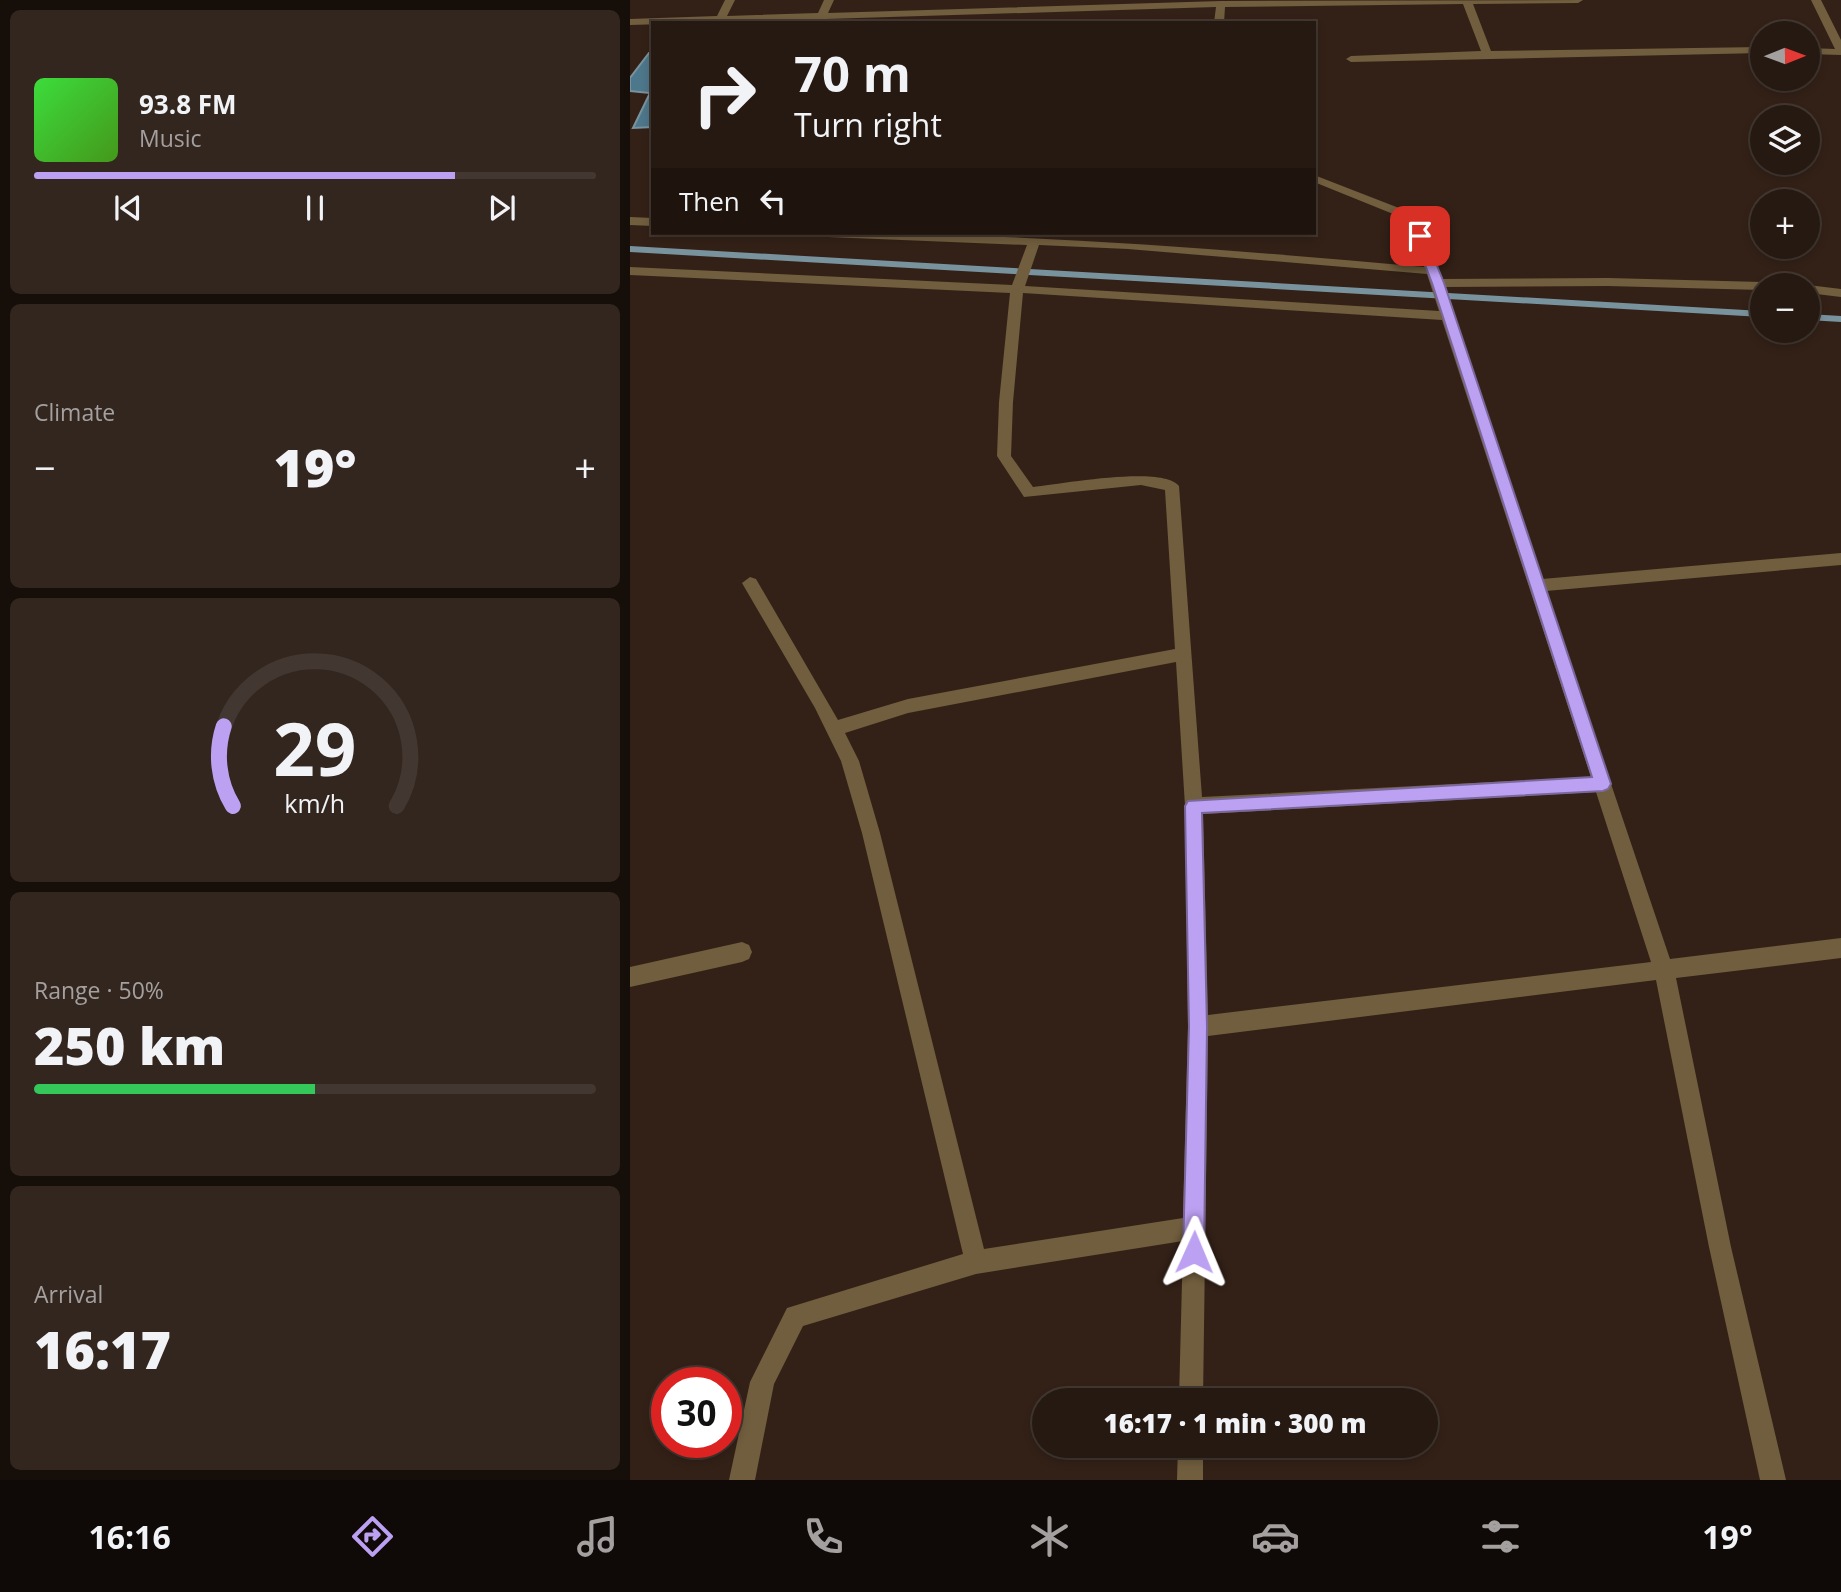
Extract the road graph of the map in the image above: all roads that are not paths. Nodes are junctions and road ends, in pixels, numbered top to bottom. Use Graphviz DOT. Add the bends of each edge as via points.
graph roads {
  1 [pos="730,0"];
  2 [pos="829,0"];
  3 [pos="939,0"];
  4 [pos="1578,0"];
  5 [pos="1816,0"];
  6 [pos="1321,1"];
  7 [pos="1467,1"];
  8 [pos="1126,3"];
  9 [pos="1214,3"];
  10 [pos="1037,5"];
  11 [pos="935,11"];
  12 [pos="821,17"];
  13 [pos="721,19"];
  14 [pos="762,20"];
  15 [pos="651,21"];
  16 [pos="660,21"];
  17 [pos="1218,21"];
  18 [pos="630,22"];
  19 [pos="1750,50"];
  20 [pos="1820,51"];
  21 [pos="1841,51"];
  22 [pos="1486,54"];
  23 [pos="1351,59"];
  24 [pos="1316,178"];
  25 [pos="630,221"];
  26 [pos="651,222"];
  27 [pos="874,235"];
  28 [pos="1034,242"];
  29 [pos="630,271"];
  30 [pos="1435,277"];
  31 [pos="1020,283"];
  32 [pos="1750,286"];
  33 [pos="1820,290"];
  34 [pos="1841,293"];
  35 [pos="1445,310"];
  36 [pos="1841,559"];
  37 [pos="750,583"];
  38 [pos="1536,586"];
  39 [pos="1184,654"];
  40 [pos="834,730"];
  41 [pos="1603,784"];
  42 [pos="1194,806"];
  43 [pos="1841,948"];
  44 [pos="742,952"];
  45 [pos="1664,970"];
  46 [pos="630,977"];
  47 [pos="1198,1027"];
  48 [pos="1194,1228"];
  49 [pos="976,1262"];
  50 [pos="1191,1388"];
  51 [pos="1191,1458"];
  52 [pos="742,1480"];
  53 [pos="1190,1480"];
  54 [pos="1773,1480"];
  1 -- 13 [label="street"];
  2 -- 12 [label="street"];
  3 -- 11 [label="street"];
  4 -- 7 [label="street"];
  5 -- 21 [label="street"];
  6 -- 7 [label="street"];
  6 -- 9 [label="street"];
  7 -- 22 [label="street"];
  8 -- 9 [label="street"];
  8 -- 10 [label="street"];
  9 -- 17 [label="street"];
  10 -- 11 [label="street"];
  11 -- 12 [label="street"];
  12 -- 14 [label="street"];
  13 -- 14 [label="street"];
  13 -- 16 [label="street"];
  15 -- 18 [label="street"];
  19 -- 22 [label="street"];
  20 -- 21 [label="street"];
  22 -- 23 [label="street"];
  24 -- 30 [label="street" via="1413,218"];
  25 -- 26 [label="street"];
  27 -- 28 [label="street"];
  28 -- 30 [label="street" via="1128,245"];
  28 -- 31 [label="street"];
  29 -- 31 [label="street"];
  30 -- 32 [label="street"];
  30 -- 35 [label="street"];
  31 -- 35 [label="street"];
  31 -- 39 [label="street" via="1004,456 1029,493 1141,480 1172,486"];
  33 -- 34 [label="street"];
  35 -- 38 [label="street"];
  36 -- 38 [label="street"];
  37 -- 40 [label="street"];
  38 -- 41 [label="street"];
  39 -- 40 [label="street" via="908,706"];
  39 -- 42 [label="street"];
  40 -- 49 [label="street" via="850,761 871,833"];
  41 -- 42 [label="street"];
  41 -- 45 [label="street"];
  42 -- 47 [label="street"];
  43 -- 45 [label="street"];
  44 -- 46 [label="street"];
  45 -- 47 [label="street"];
  45 -- 54 [label="street"];
  47 -- 48 [label="street"];
  48 -- 49 [label="street"];
  48 -- 50 [label="street"];
  49 -- 52 [label="street" via="795,1316 762,1382"];
  51 -- 53 [label="street"];
}
